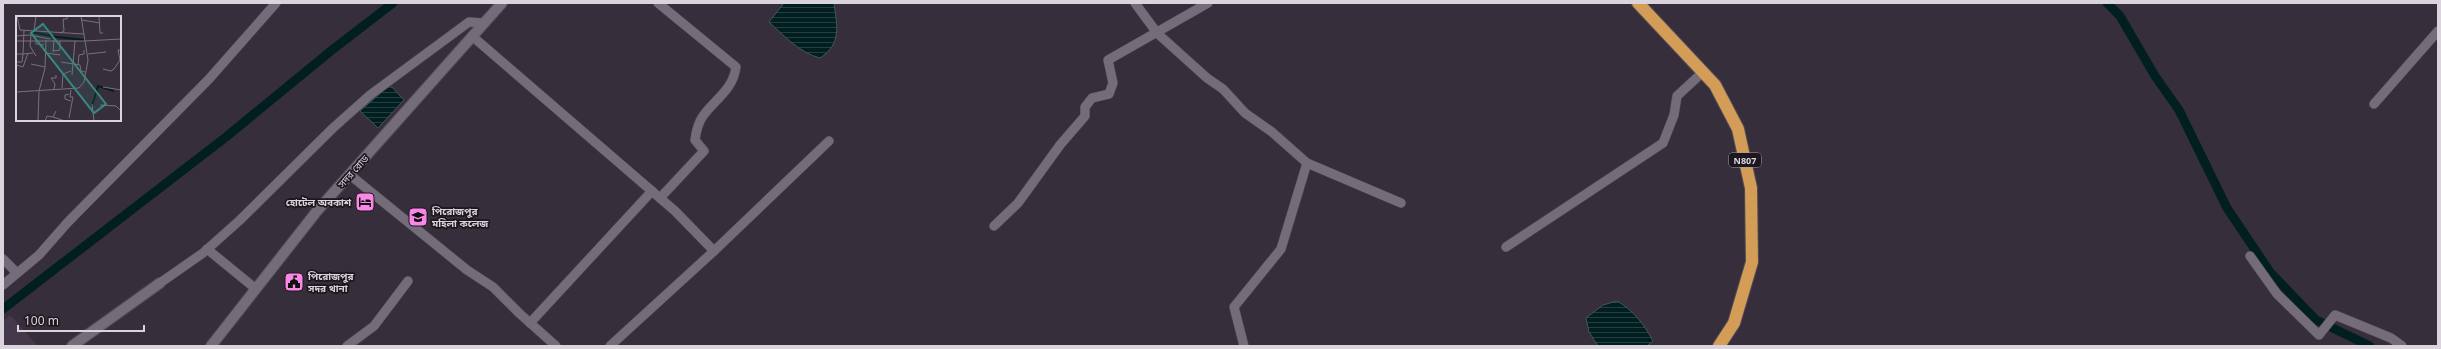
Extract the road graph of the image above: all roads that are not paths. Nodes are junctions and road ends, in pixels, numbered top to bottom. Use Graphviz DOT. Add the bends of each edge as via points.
graph roads {
  1 [pos="276,3"];
  2 [pos="502,3"];
  3 [pos="658,3"];
  4 [pos="1135,3"];
  5 [pos="1208,3"];
  6 [pos="1638,3"];
  7 [pos="484,23"];
  8 [pos="2438,31"];
  9 [pos="1157,34"];
  10 [pos="472,36"];
  11 [pos="1703,72"];
  12 [pos="2374,104"];
  13 [pos="829,140"];
  14 [pos="1307,163"];
  15 [pos="350,175"];
  16 [pos="652,191"];
  17 [pos="660,198"];
  18 [pos="1401,203"];
  19 [pos="994,226"];
  20 [pos="1506,247"];
  21 [pos="207,249"];
  22 [pos="714,251"];
  23 [pos="2250,256"];
  24 [pos="3,259"];
  25 [pos="16,272"];
  26 [pos="408,281"];
  27 [pos="160,283"];
  28 [pos="3,285"];
  29 [pos="256,289"];
  30 [pos="530,323"];
  31 [pos="72,346"];
  32 [pos="211,346"];
  33 [pos="347,346"];
  34 [pos="556,346"];
  35 [pos="610,346"];
  36 [pos="1244,346"];
  37 [pos="1719,346"];
  38 [pos="2402,346"];
  1 -- 25 [label="street" via="138,154 68,222 39,255"];
  2 -- 7 [label="street, সদর রোড"];
  3 -- 17 [label="street" via="736,67 735,77 728,89 702,117 697,130 695,140 704,151"];
  4 -- 9 [label="street"];
  5 -- 9 [label="street"];
  6 -- 11 [label="highway, N807"];
  7 -- 10 [label="street, সদর রোড"];
  7 -- 21 [label="street" via="469,22 370,95"];
  8 -- 12 [label="street"];
  9 -- 14 [label="street" via="1223,89 1245,113 1272,132"];
  9 -- 19 [label="street" via="1108,60 1113,83 1109,94 1092,98 1085,107 1085,116 1060,145 1018,203"];
  10 -- 15 [label="street, সদর রোড"];
  10 -- 16 [label="street"];
  11 -- 20 [label="street" via="1677,96 1674,115 1663,143"];
  11 -- 37 [label="highway, N807" via="1715,85 1738,129 1751,188 1752,262 1734,323"];
  13 -- 22 [label="street"];
  14 -- 18 [label="street"];
  14 -- 36 [label="street" via="1281,249 1234,307"];
  15 -- 29 [label="street, সদর রোড" via="317,211"];
  15 -- 30 [label="street" via="467,270 493,287"];
  16 -- 17 [label="street"];
  16 -- 30 [label="street"];
  17 -- 22 [label="street"];
  21 -- 27 [label="street"];
  21 -- 29 [label="street"];
  22 -- 35 [label="street"];
  23 -- 38 [label="street" via="2277,294 2319,335 2334,315 2390,338"];
  24 -- 25 [label="street"];
  25 -- 28 [label="street"];
  26 -- 33 [label="street" via="374,326"];
  27 -- 31 [label="street"];
  29 -- 32 [label="street, সদর রোড"];
  30 -- 34 [label="street"];
}
